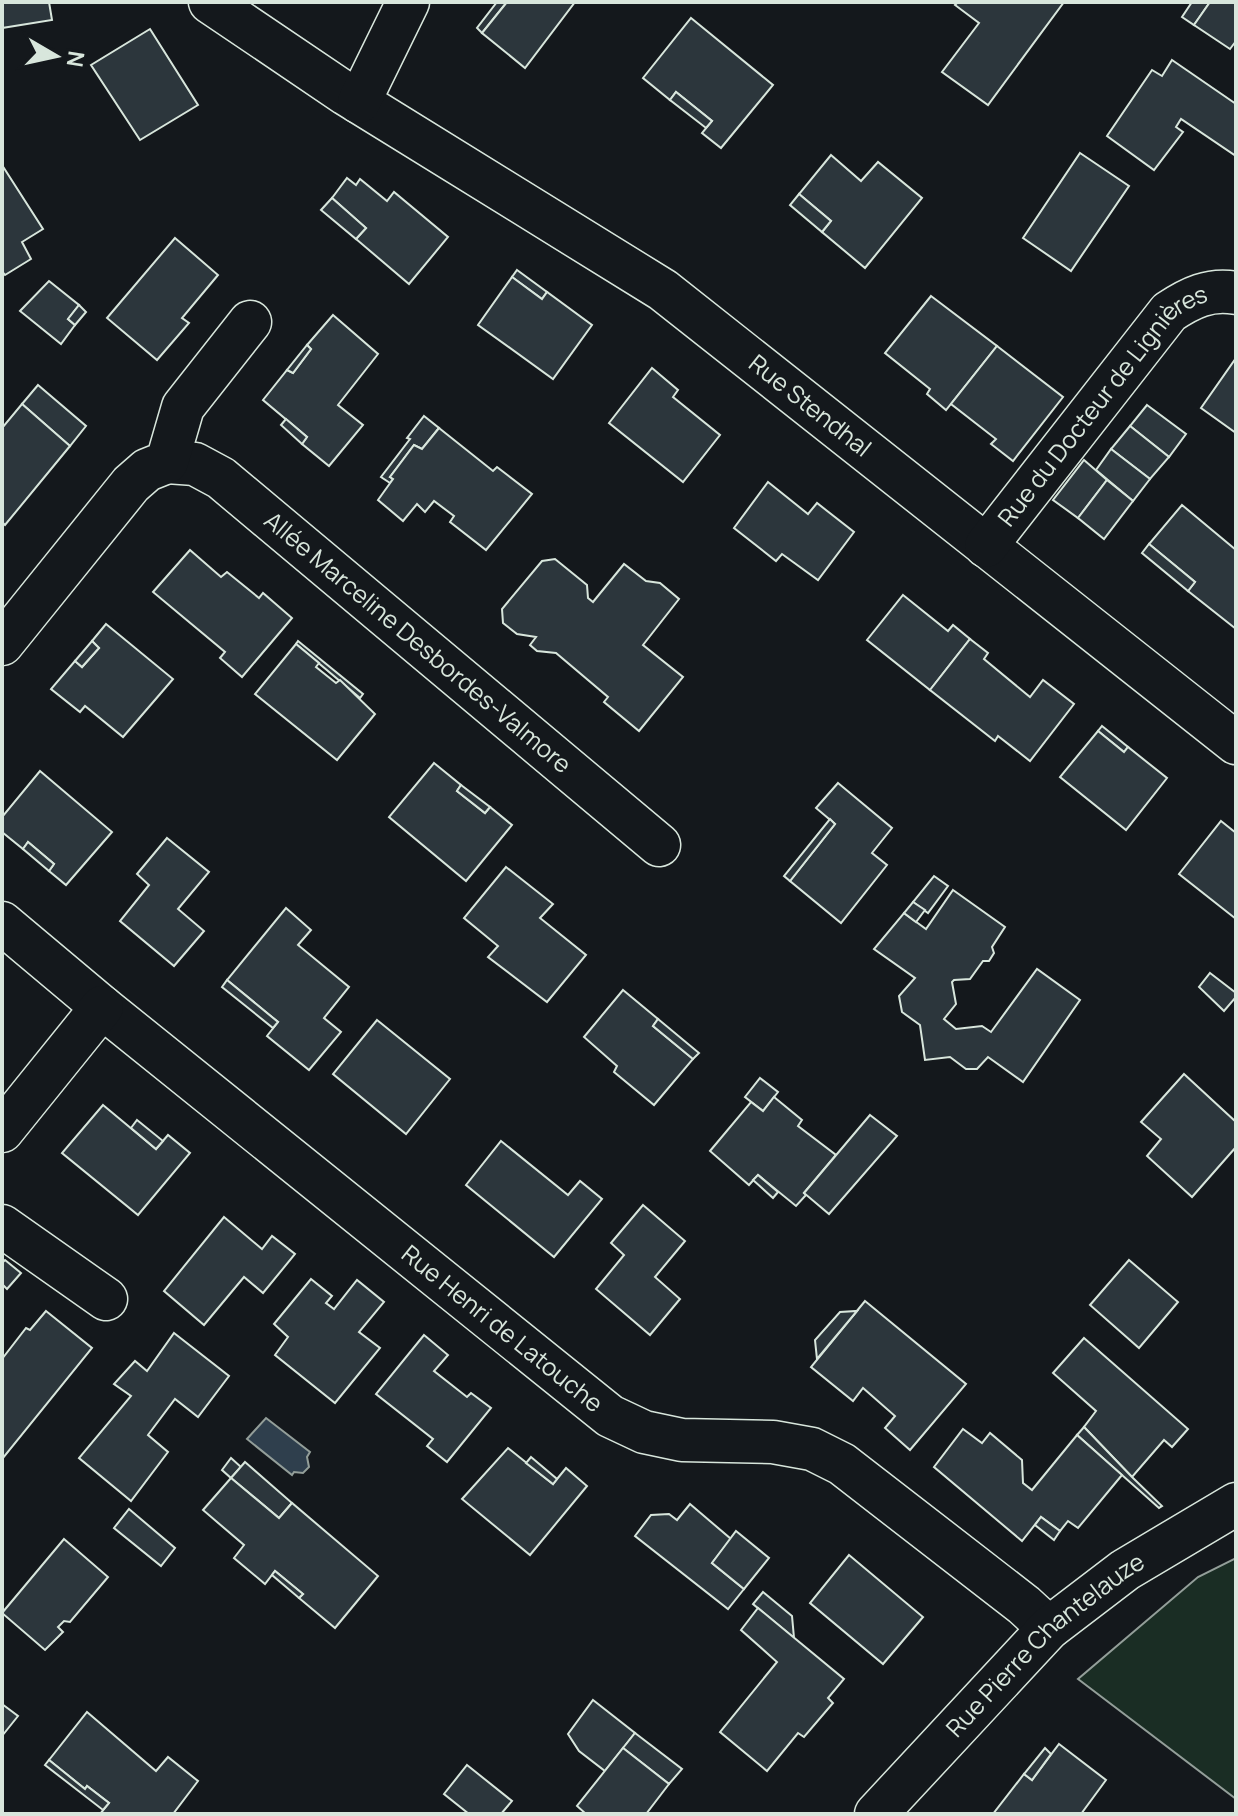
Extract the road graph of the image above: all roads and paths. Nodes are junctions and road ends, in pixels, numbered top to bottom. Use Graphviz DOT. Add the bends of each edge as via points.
graph roads {
  1 [pos="210,2"];
  2 [pos="408,2"];
  3 [pos="359,102"];
  4 [pos="1236,293"];
  5 [pos="250,322"];
  6 [pos="167,462"];
  7 [pos="986,546"];
  8 [pos="2,644"];
  9 [pos="1236,743"];
  10 [pos="659,845"];
  11 [pos="2,923"];
  12 [pos="102,1007"];
  13 [pos="2,1131"];
  14 [pos="2,1226"];
  15 [pos="106,1299"];
  16 [pos="1236,1504"];
  17 [pos="1049,1628"];
  18 [pos="876,1814"];
  1 -- 3 [label="street, Rue Stendhal"];
  2 -- 3 [label="street"];
  3 -- 7 [label="street, Rue Stendhal" via="663,290"];
  4 -- 7 [label="street, Rue du Docteur de Lignières" via="1221,290 1192,297 1169,312"];
  5 -- 6 [label="street" via="183,407"];
  6 -- 8 [label="street" via="131,484"];
  6 -- 10 [label="street, Allée Marceline Desbordes-Valmore" via="195,464 221,478"];
  7 -- 9 [label="street, Rue Stendhal"];
  11 -- 12 [label="street, Rue Henri de Latouche"];
  12 -- 13 [label="street"];
  12 -- 17 [label="street, Rue Henri de Latouche" via="610,1416 644,1432 682,1440 773,1442 812,1449 842,1464"];
  14 -- 15 [label="street"];
  16 -- 17 [label="street, Rue Pierre Chantelauze" via="1125,1570"];
  17 -- 18 [label="street, Rue Pierre Chantelauze"];
}
